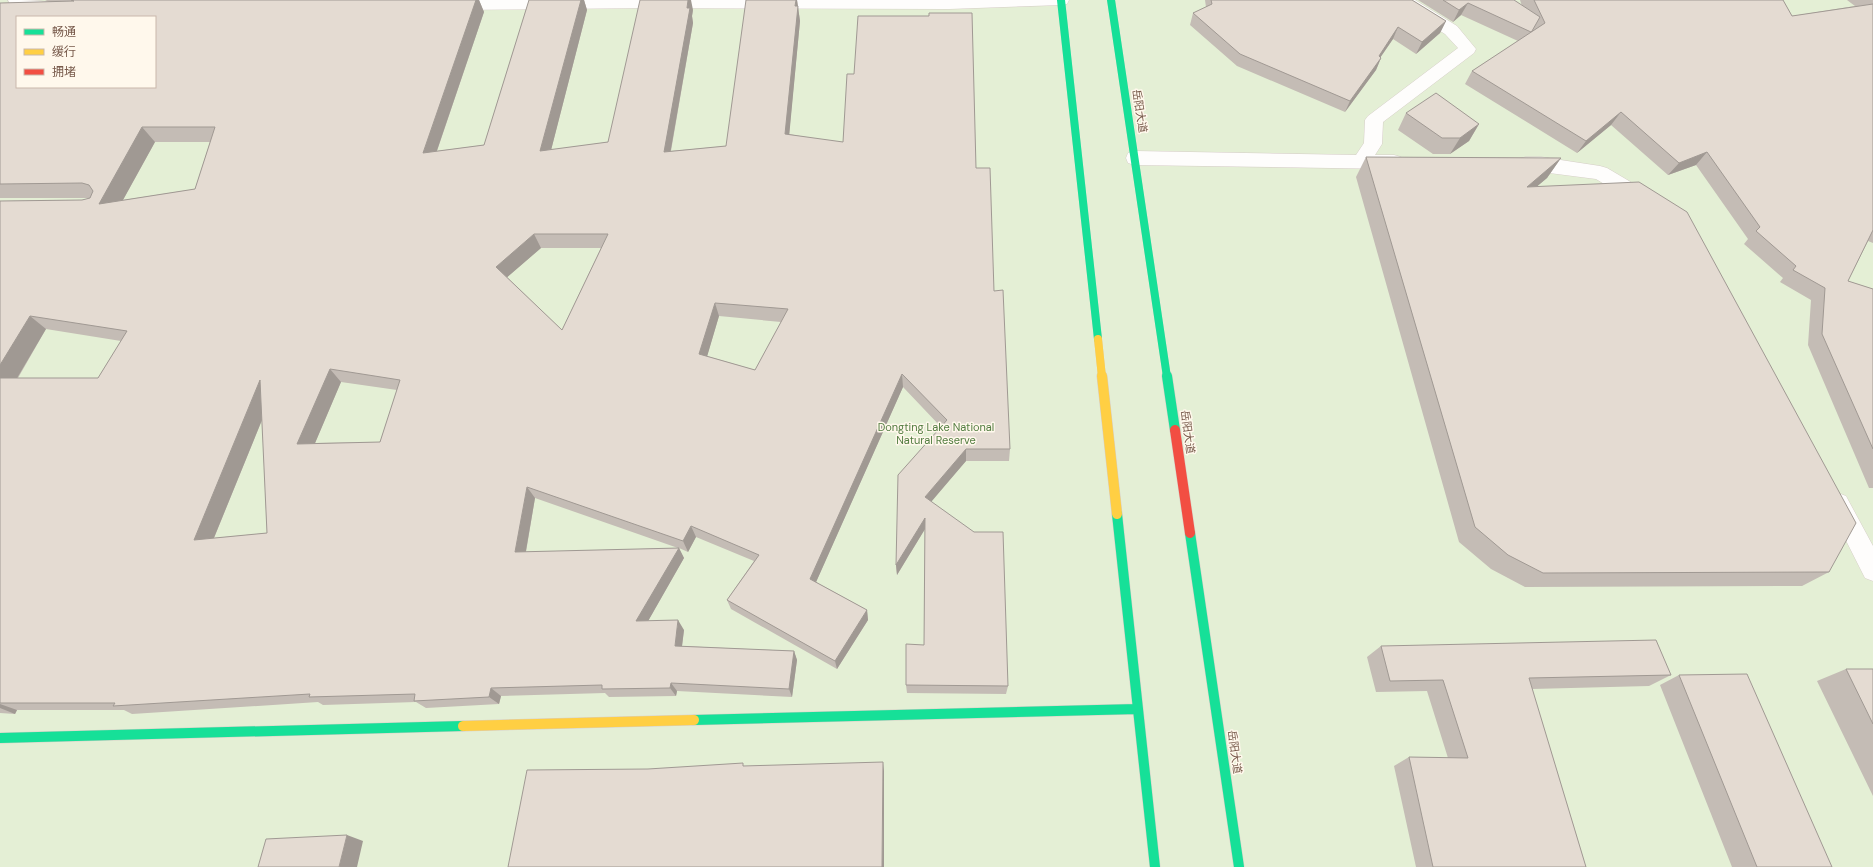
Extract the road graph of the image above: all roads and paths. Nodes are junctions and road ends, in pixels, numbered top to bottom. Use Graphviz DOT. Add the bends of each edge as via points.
graph roads {
  1 [pos="16,0"];
  2 [pos="1061,0"];
  3 [pos="1111,0"];
  4 [pos="1403,0"];
  5 [pos="433,5"];
  6 [pos="68,8"];
  7 [pos="1135,158"];
  8 [pos="1362,161"];
  9 [pos="1409,162"];
  10 [pos="1510,164"];
  11 [pos="1660,210"];
  12 [pos="1829,485"];
  13 [pos="1873,570"];
  14 [pos="1138,709"];
  15 [pos="0,738"];
  16 [pos="1155,867"];
  17 [pos="1239,867"];
  1 -- 6 [label="street" via="44,8"];
  2 -- 5 [label="street" via="949,4"];
  2 -- 14 [label="main road"];
  3 -- 7 [label="main road, 岳阳大道"];
  4 -- 8 [label="street" via="1451,30 1468,49 1374,120 1373,144"];
  7 -- 8 [label="street"];
  7 -- 17 [label="main road, 岳阳大道"];
  8 -- 9 [label="street"];
  10 -- 11 [label="street" via="1541,164 1600,173"];
  12 -- 13 [label="street"];
  14 -- 15 [label="main road"];
  14 -- 16 [label="main road"];
}
